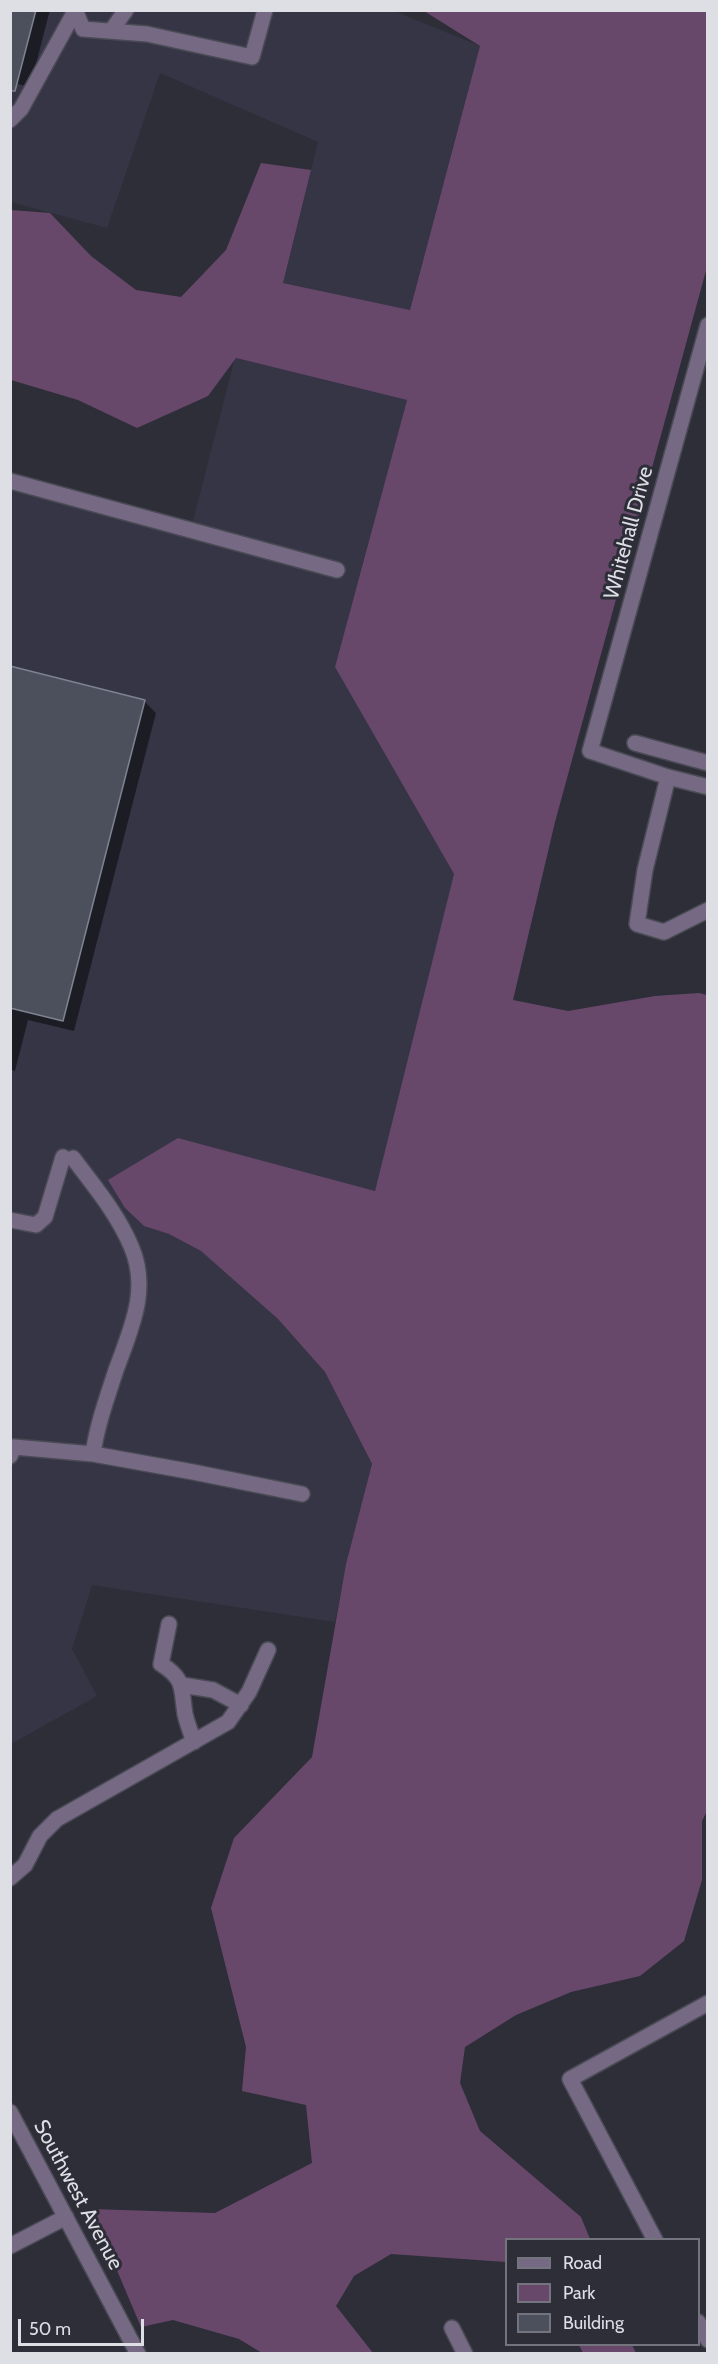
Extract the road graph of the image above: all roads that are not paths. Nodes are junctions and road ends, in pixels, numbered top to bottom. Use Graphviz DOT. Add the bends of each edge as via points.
graph roads {
  1 [pos="126,10"];
  2 [pos="266,10"];
  3 [pos="75,11"];
  4 [pos="111,31"];
  5 [pos="10,120"];
  6 [pos="708,325"];
  7 [pos="10,481"];
  8 [pos="337,570"];
  9 [pos="635,743"];
  10 [pos="701,761"];
  11 [pos="668,777"];
  12 [pos="688,782"];
  13 [pos="708,787"];
  14 [pos="708,910"];
  15 [pos="10,1220"];
  16 [pos="93,1454"];
  17 [pos="10,1456"];
  18 [pos="302,1494"];
  19 [pos="169,1624"];
  20 [pos="268,1650"];
  21 [pos="182,1685"];
  22 [pos="241,1706"];
  23 [pos="194,1742"];
  24 [pos="10,1878"];
  25 [pos="708,2003"];
  26 [pos="10,2112"];
  27 [pos="66,2217"];
  28 [pos="655,2238"];
  29 [pos="10,2246"];
  30 [pos="700,2324"];
  31 [pos="452,2328"];
  32 [pos="708,2340"];
  33 [pos="138,2354"];
  34 [pos="465,2354"];
  1 -- 4 [label="street"];
  2 -- 4 [label="street" via="252,57 147,34"];
  3 -- 4 [label="street" via="83,29"];
  3 -- 5 [label="street" via="21,109"];
  6 -- 11 [label="street, Whitehall Drive" via="590,751"];
  7 -- 8 [label="street"];
  9 -- 10 [label="street"];
  10 -- 12 [label="street"];
  11 -- 12 [label="street"];
  11 -- 14 [label="street" via="645,870 637,924 663,932"];
  12 -- 13 [label="street"];
  15 -- 16 [label="street" via="36,1225 45,1217 68,1157 116,1216 132,1248 140,1298 96,1430"];
  16 -- 17 [label="street" via="14,1447"];
  16 -- 18 [label="street"];
  19 -- 21 [label="street" via="160,1664"];
  20 -- 22 [label="street"];
  21 -- 22 [label="street" via="213,1690"];
  21 -- 23 [label="street" via="185,1716"];
  22 -- 23 [label="street" via="228,1722"];
  23 -- 24 [label="street" via="57,1819 40,1836 25,1865"];
  25 -- 28 [label="street" via="570,2079"];
  26 -- 27 [label="street, Southwest Avenue"];
  27 -- 29 [label="street"];
  27 -- 33 [label="street, Southwest Avenue"];
  30 -- 32 [label="street"];
  31 -- 34 [label="street"];
}
